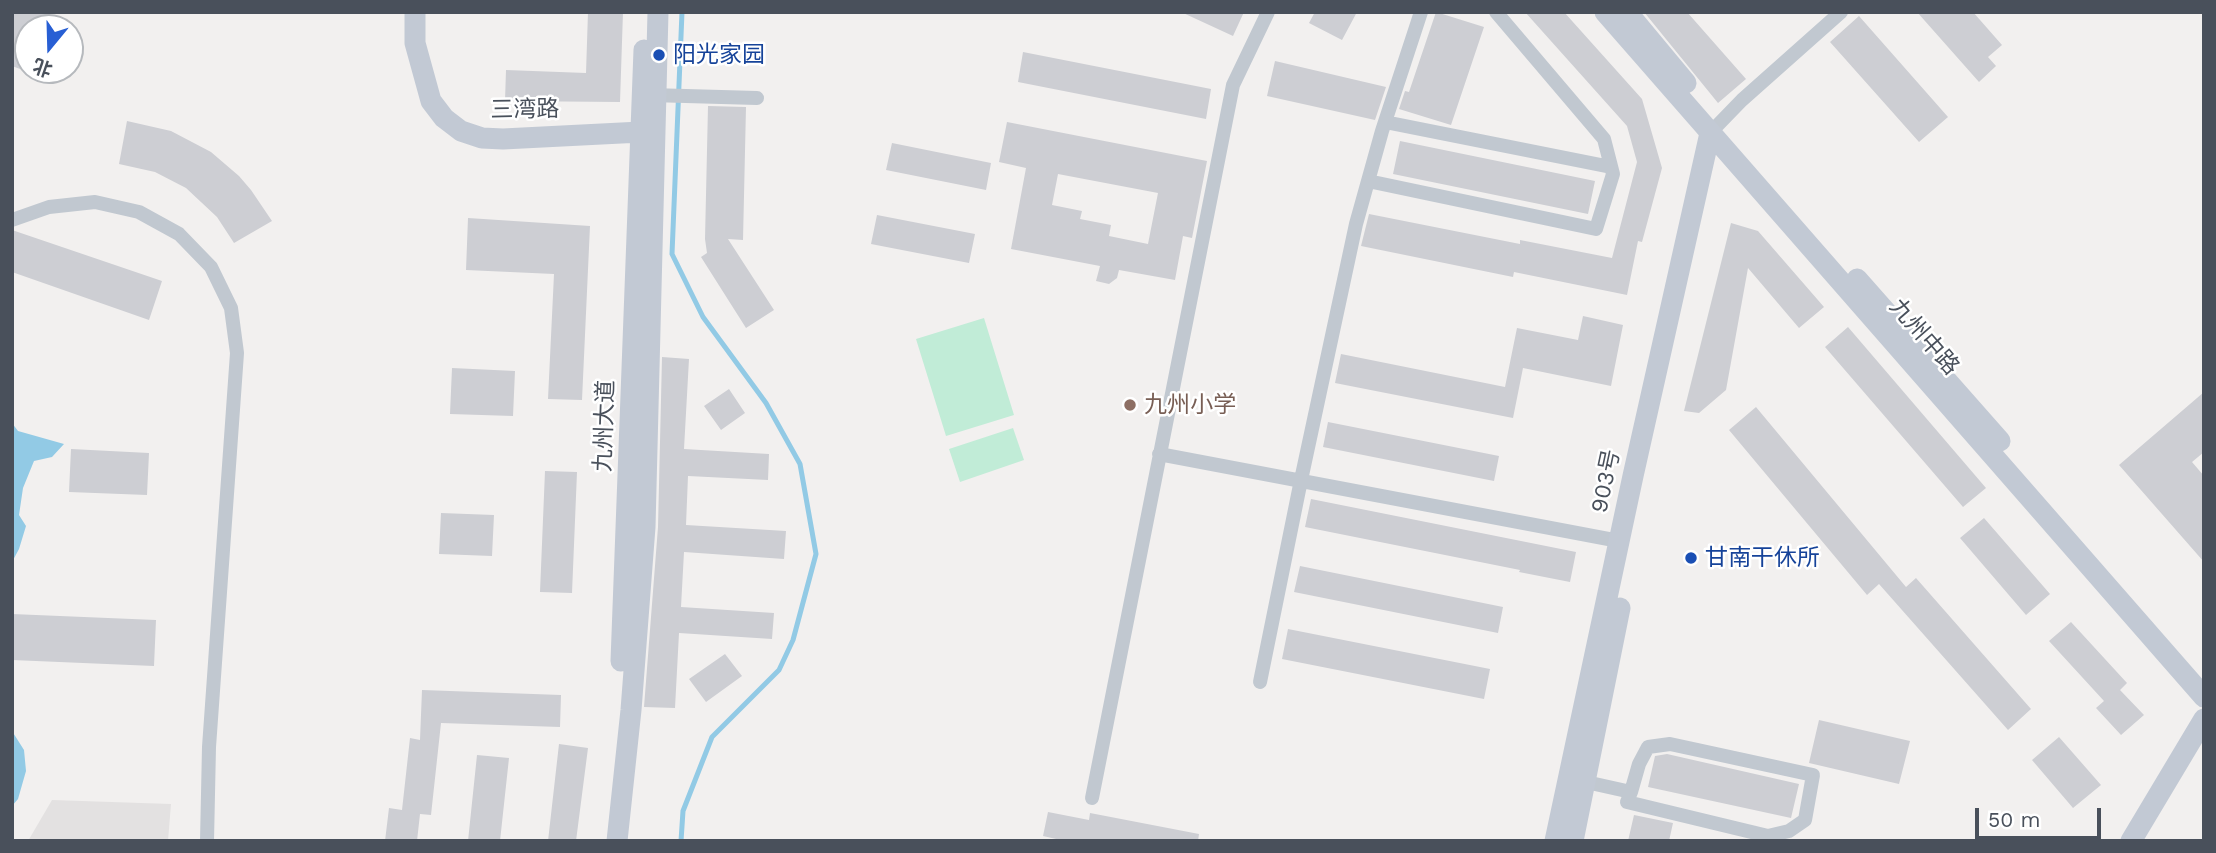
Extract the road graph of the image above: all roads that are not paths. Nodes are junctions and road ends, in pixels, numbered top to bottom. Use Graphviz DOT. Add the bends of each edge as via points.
graph roads {
  1 [pos="415,12"];
  2 [pos="645,12"];
  3 [pos="658,12"];
  4 [pos="1268,12"];
  5 [pos="1421,12"];
  6 [pos="1496,12"];
  7 [pos="1605,12"];
  8 [pos="1627,12"];
  9 [pos="1841,12"];
  10 [pos="655,95"];
  11 [pos="757,98"];
  12 [pos="1385,122"];
  13 [pos="641,132"];
  14 [pos="1721,135"];
  15 [pos="1611,167"];
  16 [pos="1368,181"];
  17 [pos="12,220"];
  18 [pos="1159,454"];
  19 [pos="1301,481"];
  20 [pos="1619,541"];
  21 [pos="2204,679"];
  22 [pos="1260,682"];
  23 [pos="2204,697"];
  24 [pos="2204,719"];
  25 [pos="1577,780"];
  26 [pos="1631,792"];
  27 [pos="1092,798"];
  28 [pos="207,841"];
  29 [pos="604,841"];
  30 [pos="617,841"];
  31 [pos="1555,841"];
  32 [pos="1573,841"];
  33 [pos="2131,841"];
  1 -- 13 [label="street, 三湾路" via="415,43 431,101 461,131 503,139"];
  2 -- 10 [label="street, 九州大道"];
  3 -- 10 [label="street"];
  4 -- 18 [label="street" via="1233,85"];
  5 -- 12 [label="street"];
  6 -- 15 [label="street" via="1604,139"];
  7 -- 14 [label="street, 九州中路"];
  8 -- 14 [label="street"];
  9 -- 14 [label="street" via="1742,100"];
  10 -- 11 [label="street"];
  10 -- 13 [label="street, 九州大道"];
  10 -- 30 [label="street" via="645,527"];
  12 -- 15 [label="street"];
  12 -- 16 [label="street"];
  13 -- 29 [label="street, 九州大道" via="620,691"];
  14 -- 20 [label="street, 903号"];
  14 -- 21 [label="street" via="1942,374"];
  14 -- 23 [label="street, 九州中路"];
  14 -- 25 [label="street"];
  15 -- 16 [label="street" via="1613,174 1596,229"];
  16 -- 19 [label="street"];
  17 -- 28 [label="street" via="49,207 95,202 139,212 180,234 211,267 231,308 237,353 209,747"];
  18 -- 19 [label="street"];
  18 -- 27 [label="street"];
  19 -- 20 [label="street"];
  19 -- 22 [label="street"];
  20 -- 25 [label="street, 903号"];
  24 -- 33 [label="street"];
  25 -- 26 [label="street"];
  25 -- 31 [label="street, 903号"];
  25 -- 32 [label="street"];
  26 -- 26 [label="street" via="1648,747 1670,744 1813,775 1805,820 1790,831 1768,836 1627,802"];
}
